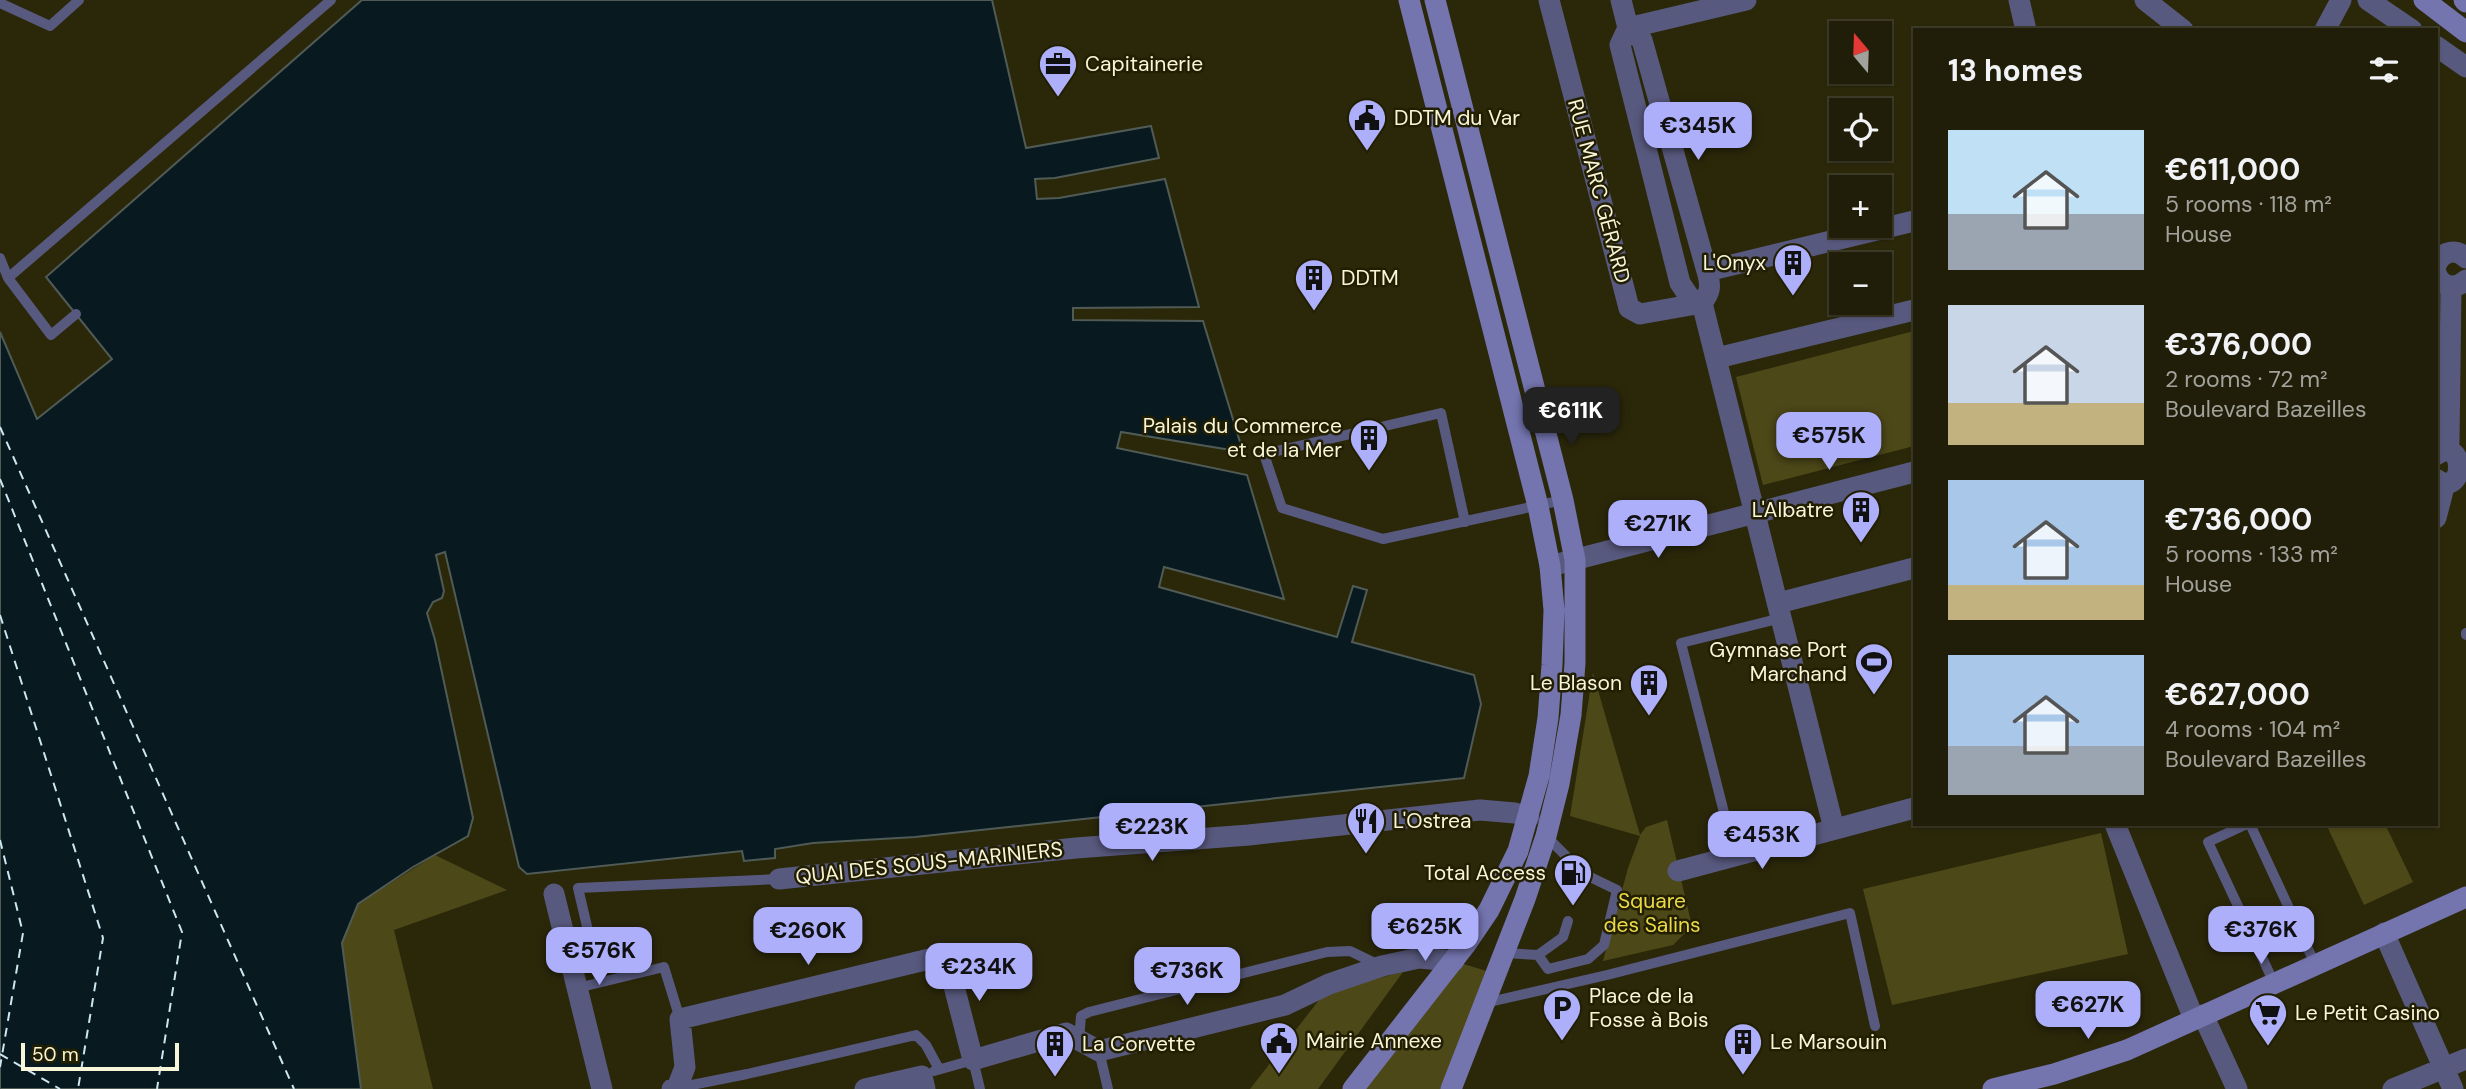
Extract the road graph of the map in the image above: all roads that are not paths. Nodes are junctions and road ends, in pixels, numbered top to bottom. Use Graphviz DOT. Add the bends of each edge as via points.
graph roads {
  1 [pos="79,0"];
  2 [pos="331,0"];
  3 [pos="1409,0"];
  4 [pos="1435,0"];
  5 [pos="1549,0"];
  6 [pos="1621,0"];
  7 [pos="1746,0"];
  8 [pos="2019,0"];
  9 [pos="2341,0"];
  10 [pos="2368,0"];
  11 [pos="2424,0"];
  12 [pos="2150,2"];
  13 [pos="0,3"];
  14 [pos="1628,28"];
  15 [pos="2026,28"];
  16 [pos="2181,28"];
  17 [pos="2326,28"];
  18 [pos="2409,28"];
  19 [pos="2466,32"];
  20 [pos="2438,47"];
  21 [pos="2466,67"];
  22 [pos="1913,221"];
  23 [pos="2464,253"];
  24 [pos="0,258"];
  25 [pos="2444,270"];
  26 [pos="1707,271"];
  27 [pos="8,278"];
  28 [pos="1702,303"];
  29 [pos="1913,310"];
  30 [pos="76,314"];
  31 [pos="1717,358"];
  32 [pos="2442,453"];
  33 [pos="1913,472"];
  34 [pos="2452,477"];
  35 [pos="1563,500"];
  36 [pos="1538,506"];
  37 [pos="1755,513"];
  38 [pos="2438,513"];
  39 [pos="1465,522"];
  40 [pos="1575,560"];
  41 [pos="1550,566"];
  42 [pos="1913,568"];
  43 [pos="1779,611"];
  44 [pos="1913,808"];
  45 [pos="1529,817"];
  46 [pos="2116,826"];
  47 [pos="2244,826"];
  48 [pos="2249,826"];
  49 [pos="1834,829"];
  50 [pos="1546,836"];
  51 [pos="1735,856"];
  52 [pos="1678,871"];
  53 [pos="1584,874"];
  54 [pos="779,879"];
  55 [pos="1578,892"];
  56 [pos="554,894"];
  57 [pos="2466,897"];
  58 [pos="1569,921"];
  59 [pos="2384,933"];
  60 [pos="1504,953"];
  61 [pos="1538,955"];
  62 [pos="1454,961"];
  63 [pos="2315,964"];
  64 [pos="1382,966"];
  65 [pos="600,982"];
  66 [pos="2274,983"];
  67 [pos="577,988"];
  68 [pos="1485,1003"];
  69 [pos="2199,1017"];
  70 [pos="680,1019"];
  71 [pos="1875,1026"];
  72 [pos="1079,1040"];
  73 [pos="1099,1051"];
  74 [pos="2466,1059"];
  75 [pos="973,1060"];
  76 [pos="2444,1067"];
  77 [pos="929,1078"];
  78 [pos="674,1088"];
  79 [pos="602,1089"];
  80 [pos="865,1089"];
  81 [pos="980,1089"];
  82 [pos="1108,1089"];
  83 [pos="1353,1089"];
  84 [pos="1451,1089"];
  85 [pos="1993,1089"];
  86 [pos="2237,1089"];
  87 [pos="2393,1089"];
  88 [pos="2453,1089"];
  1 -- 13 [label="lane" via="50,26"];
  2 -- 27 [label="lane"];
  3 -- 36 [label="main road"];
  4 -- 35 [label="main road"];
  5 -- 28 [label="street, RUE MARC GÉRARD" via="1629,308 1640,314"];
  6 -- 14 [label="street"];
  7 -- 14 [label="street"];
  8 -- 15 [label="street"];
  9 -- 17 [label="street"];
  10 -- 18 [label="street"];
  11 -- 19 [label="main road"];
  12 -- 16 [label="street"];
  14 -- 26 [label="street" via="1642,40"];
  14 -- 28 [label="street" via="1620,45 1680,282 1690,298"];
  20 -- 21 [label="street"];
  22 -- 26 [label="street"];
  23 -- 25 [label="street" via="2448,253"];
  24 -- 27 [label="lane"];
  25 -- 32 [label="street"];
  26 -- 28 [label="street" via="1709,295"];
  27 -- 30 [label="lane" via="51,335"];
  28 -- 31 [label="street"];
  29 -- 31 [label="street"];
  31 -- 37 [label="street"];
  32 -- 34 [label="street" via="2459,456 2463,466"];
  33 -- 37 [label="street"];
  34 -- 38 [label="street"];
  35 -- 36 [label="lane"];
  35 -- 40 [label="main road"];
  36 -- 39 [label="lane"];
  36 -- 41 [label="main road"];
  37 -- 40 [label="street"];
  37 -- 43 [label="street"];
  39 -- 39 [label="lane" via="1383,539 1282,508 1264,454 1441,413"];
  40 -- 41 [label="street"];
  40 -- 50 [label="main road" via="1571,715"];
  41 -- 45 [label="main road" via="1554,610 1548,718"];
  42 -- 43 [label="street"];
  43 -- 49 [label="street"];
  43 -- 51 [label="lane" via="1681,643"];
  44 -- 49 [label="street"];
  45 -- 50 [label="lane"];
  45 -- 54 [label="street, QUAI DES SOUS-MARINIERS" via="1480,810"];
  45 -- 62 [label="main road" via="1489,910"];
  46 -- 69 [label="street"];
  47 -- 66 [label="lane" via="2208,842"];
  48 -- 63 [label="lane"];
  49 -- 51 [label="street"];
  50 -- 53 [label="lane"];
  50 -- 60 [label="main road"];
  51 -- 52 [label="street"];
  53 -- 55 [label="lane"];
  53 -- 61 [label="lane" via="1617,890 1604,945 1588,958 1548,969"];
  54 -- 65 [label="lane, QUAI DES SOUS-MARINIERS" via="578,888"];
  56 -- 67 [label="street"];
  57 -- 59 [label="main road"];
  58 -- 61 [label="lane" via="1563,937"];
  59 -- 63 [label="main road"];
  59 -- 76 [label="street"];
  60 -- 61 [label="lane"];
  60 -- 68 [label="main road"];
  62 -- 64 [label="street" via="1419,958"];
  62 -- 83 [label="main road"];
  63 -- 66 [label="main road"];
  64 -- 72 [label="lane" via="1350,951 1327,952 1088,1012 1082,1016"];
  64 -- 73 [label="street" via="1285,1005"];
  65 -- 67 [label="lane"];
  65 -- 70 [label="lane" via="664,967"];
  66 -- 69 [label="main road"];
  67 -- 79 [label="street"];
  68 -- 71 [label="lane" via="1850,913"];
  68 -- 84 [label="main road"];
  69 -- 85 [label="main road" via="2127,1050"];
  69 -- 86 [label="street"];
  70 -- 75 [label="street" via="946,955"];
  70 -- 78 [label="street" via="685,1067"];
  72 -- 73 [label="street"];
  72 -- 75 [label="street" via="1066,1033"];
  73 -- 82 [label="lane"];
  74 -- 76 [label="street"];
  75 -- 77 [label="lane"];
  75 -- 81 [label="lane"];
  76 -- 87 [label="street"];
  76 -- 88 [label="street"];
  77 -- 78 [label="lane" via="926,1045 916,1035"];
  77 -- 80 [label="street"];
}
